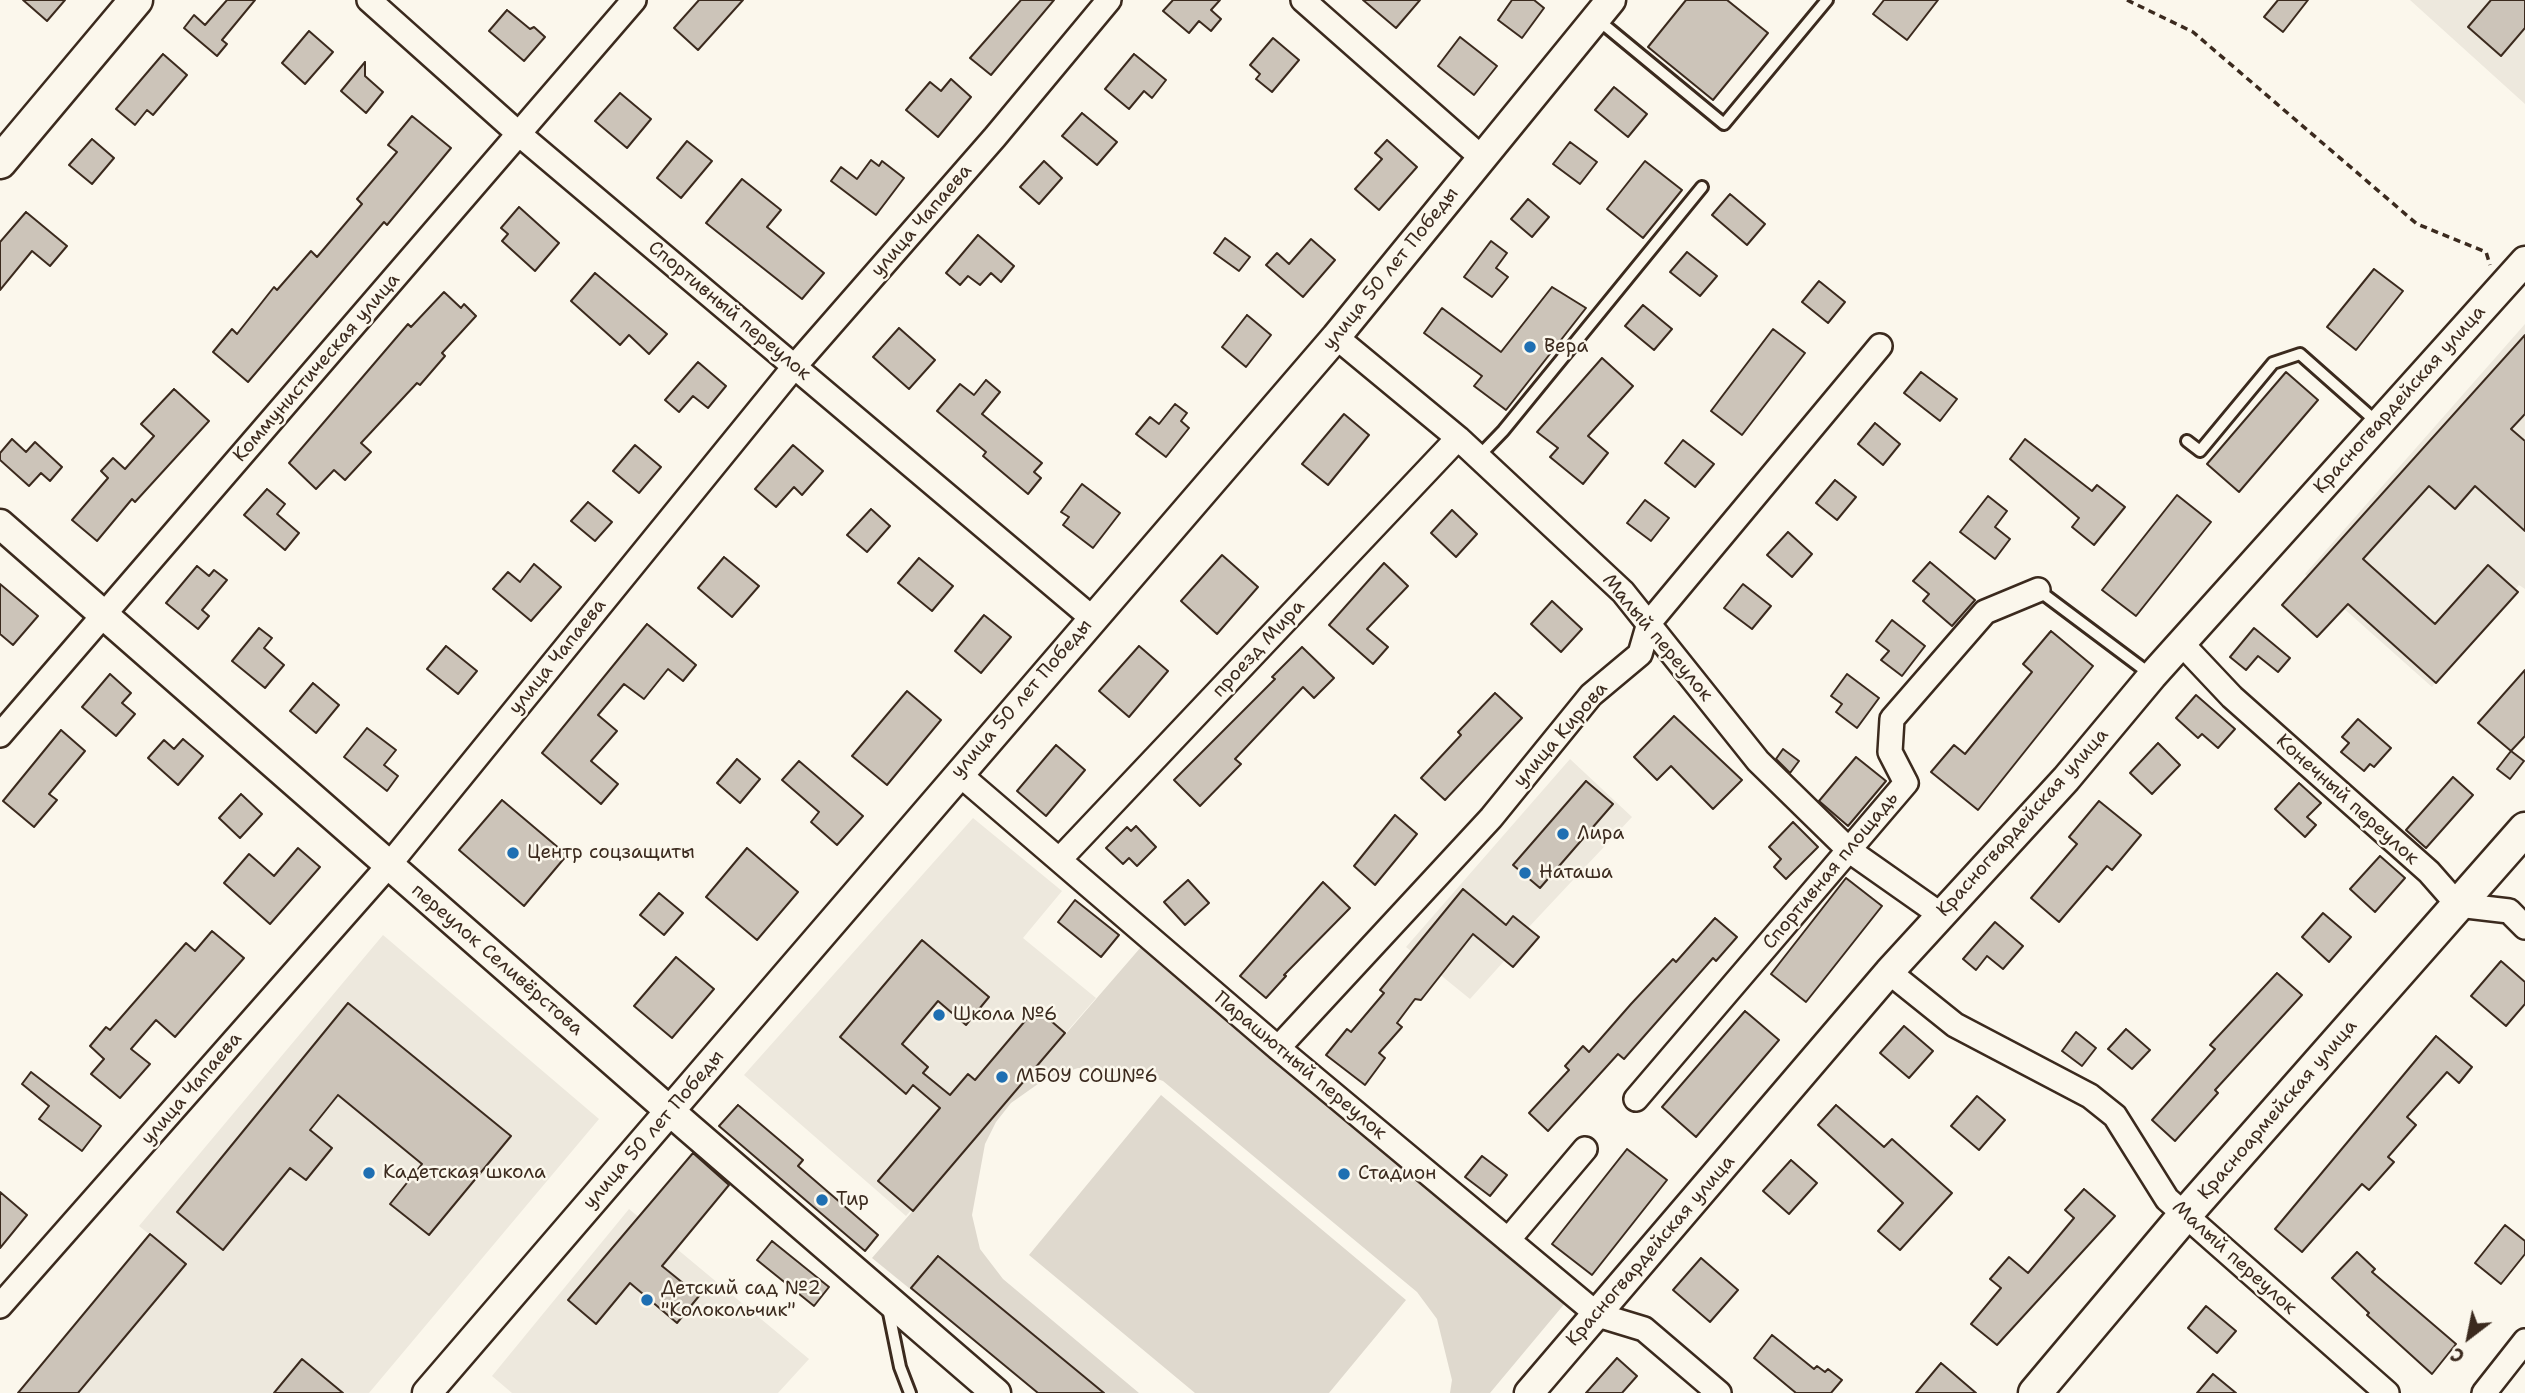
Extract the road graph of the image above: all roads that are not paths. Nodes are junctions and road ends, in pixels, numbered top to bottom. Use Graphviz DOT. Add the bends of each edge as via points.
graph roads {
  1 [pos="136,0"];
  2 [pos="369,0"];
  3 [pos="634,0"];
  4 [pos="1109,0"];
  5 [pos="1303,0"];
  6 [pos="1827,0"];
  7 [pos="1604,9"];
  8 [pos="519,134"];
  9 [pos="1482,158"];
  10 [pos="0,162"];
  11 [pos="1702,187"];
  12 [pos="2525,261"];
  13 [pos="1336,337"];
  14 [pos="1880,346"];
  15 [pos="794,367"];
  16 [pos="2378,424"];
  17 [pos="1458,438"];
  18 [pos="2187,441"];
  19 [pos="1478,457"];
  20 [pos="0,524"];
  21 [pos="2038,590"];
  22 [pos="104,613"];
  23 [pos="1092,618"];
  24 [pos="1649,623"];
  25 [pos="2182,644"];
  26 [pos="2152,676"];
  27 [pos="0,736"];
  28 [pos="958,773"];
  29 [pos="2525,829"];
  30 [pos="1850,851"];
  31 [pos="1060,859"];
  32 [pos="388,865"];
  33 [pos="2458,905"];
  34 [pos="1941,915"];
  35 [pos="2525,927"];
  36 [pos="1889,972"];
  37 [pos="1278,1048"];
  38 [pos="1636,1098"];
  39 [pos="670,1112"];
  40 [pos="1585,1149"];
  41 [pos="2185,1216"];
  42 [pos="1508,1240"];
  43 [pos="886,1300"];
  44 [pos="0,1306"];
  45 [pos="1598,1315"];
  46 [pos="2525,1341"];
  47 [pos="427,1393"];
  48 [pos="910,1393"];
  49 [pos="996,1393"];
  50 [pos="1529,1393"];
  51 [pos="1720,1393"];
  52 [pos="2035,1393"];
  53 [pos="2387,1393"];
  54 [pos="2484,1393"];
  1 -- 10 [label="main road"];
  2 -- 8 [label="street, Спортивный переулок"];
  3 -- 8 [label="street, Коммунистическая улица"];
  4 -- 15 [label="street, улица Чапаева"];
  5 -- 9 [label="street"];
  6 -- 7 [label="lane" via="1724,124"];
  7 -- 9 [label="street, улица 50 лет Победы"];
  8 -- 15 [label="street, Спортивный переулок"];
  8 -- 22 [label="street, Коммунистическая улица"];
  9 -- 13 [label="street, улица 50 лет Победы"];
  11 -- 19 [label="lane"];
  12 -- 16 [label="street, Красногвардейская улица"];
  13 -- 17 [label="street, Малый переулок"];
  13 -- 23 [label="street, улица 50 лет Победы"];
  14 -- 24 [label="street, улица Кирова"];
  15 -- 23 [label="street, Спортивный переулок"];
  15 -- 32 [label="street, улица Чапаева"];
  16 -- 18 [label="lane" via="2300,354 2273,363 2200,451"];
  16 -- 25 [label="street, Красногвардейская улица"];
  17 -- 19 [label="street, Малый переулок"];
  17 -- 31 [label="street, проезд Мира"];
  19 -- 24 [label="street, Малый переулок" via="1623,592"];
  20 -- 22 [label="street, переулок Селивёрстова"];
  21 -- 26 [label="lane"];
  21 -- 30 [label="street, Спортивная площадь" via="1985,612 1892,719 1890,752 1906,783"];
  22 -- 27 [label="street, Коммунистическая улица"];
  22 -- 32 [label="street, переулок Селивёрстова"];
  23 -- 28 [label="street, улица 50 лет Победы"];
  24 -- 30 [label="street, Малый переулок" via="1758,761"];
  24 -- 37 [label="street, улица Кирова" via="1640,654 1591,695 1491,818"];
  25 -- 26 [label="street, Красногвардейская улица"];
  25 -- 33 [label="street, Конечный переулок" via="2232,697 2429,872"];
  26 -- 34 [label="street, Красногвардейская улица" via="2066,779"];
  28 -- 31 [label="street, Парашютный переулок"];
  28 -- 39 [label="street, улица 50 лет Победы"];
  29 -- 33 [label="main road, Красноармейская улица"];
  30 -- 34 [label="street, Малый переулок"];
  30 -- 38 [label="street, Спортивная площадь"];
  31 -- 37 [label="street, Парашютный переулок"];
  32 -- 39 [label="street, переулок Селивёрстова"];
  32 -- 44 [label="street, улица Чапаева"];
  33 -- 35 [label="street" via="2509,911"];
  33 -- 41 [label="main road, Красноармейская улица"];
  34 -- 36 [label="street, Красногвардейская улица"];
  36 -- 41 [label="street, Малый переулок" via="1955,1026 2090,1096 2115,1116 2167,1199"];
  36 -- 45 [label="street, Красногвардейская улица"];
  37 -- 42 [label="street, Парашютный переулок"];
  39 -- 43 [label="street, переулок Селивёрстова"];
  39 -- 47 [label="street, улица 50 лет Победы"];
  40 -- 42 [label="street"];
  41 -- 52 [label="main road, Красноармейская улица"];
  41 -- 53 [label="street, Малый переулок"];
  42 -- 45 [label="street, Парашютный переулок"];
  43 -- 48 [label="lane"];
  43 -- 49 [label="street, переулок Селивёрстова"];
  45 -- 50 [label="street, Красногвардейская улица"];
  45 -- 51 [label="street, Парашютный переулок" via="1644,1329"];
  46 -- 54 [label="street"];
}
